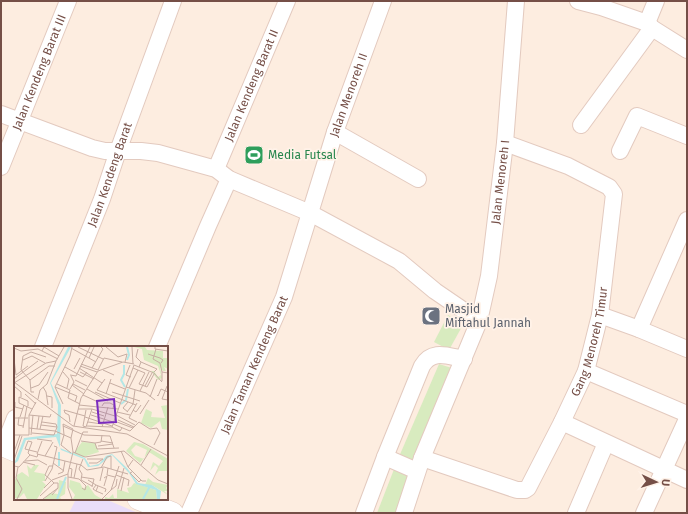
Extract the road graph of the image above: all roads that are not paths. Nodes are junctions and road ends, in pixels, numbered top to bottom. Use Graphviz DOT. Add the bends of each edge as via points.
graph roads {
  1 [pos="68,1"];
  2 [pos="173,1"];
  3 [pos="287,1"];
  4 [pos="383,1"];
  5 [pos="516,1"];
  6 [pos="578,1"];
  7 [pos="656,1"];
  8 [pos="650,26"];
  9 [pos="687,50"];
  10 [pos="1,114"];
  11 [pos="19,120"];
  12 [pos="581,125"];
  13 [pos="335,132"];
  14 [pos="687,136"];
  15 [pos="505,143"];
  16 [pos="118,151"];
  17 [pos="620,151"];
  18 [pos="1,167"];
  19 [pos="216,169"];
  20 [pos="229,179"];
  21 [pos="418,179"];
  22 [pos="310,213"];
  23 [pos="687,220"];
  24 [pos="600,315"];
  25 [pos="479,321"];
  26 [pos="639,329"];
  27 [pos="43,346"];
  28 [pos="157,346"];
  29 [pos="687,349"];
  30 [pos="464,359"];
  31 [pos="586,371"];
  32 [pos="687,414"];
  33 [pos="687,419"];
  34 [pos="14,422"];
  35 [pos="562,422"];
  36 [pos="606,443"];
  37 [pos="7,447"];
  38 [pos="385,457"];
  39 [pos="420,464"];
  40 [pos="664,469"];
  41 [pos="687,480"];
  42 [pos="140,500"];
  43 [pos="173,513"];
  44 [pos="189,513"];
  45 [pos="364,513"];
  46 [pos="404,513"];
  47 [pos="576,513"];
  48 [pos="644,513"];
  1 -- 11 [label="street, Jalan Kendeng Barat III"];
  2 -- 16 [label="street, Jalan Kendeng Barat"];
  3 -- 19 [label="street, Jalan Kendeng Barat II"];
  4 -- 13 [label="street, Jalan Menoreh II"];
  5 -- 15 [label="street, Jalan Menoreh I"];
  6 -- 8 [label="street"];
  7 -- 8 [label="street"];
  8 -- 9 [label="street"];
  8 -- 12 [label="street"];
  10 -- 11 [label="street"];
  11 -- 16 [label="street" via="92,148"];
  11 -- 18 [label="street, Jalan Kendeng Barat III"];
  13 -- 21 [label="street"];
  13 -- 22 [label="street, Jalan Menoreh II"];
  14 -- 17 [label="street" via="637,116"];
  15 -- 24 [label="street, Gang Menoreh Timur" via="568,166 612,190 614,199"];
  15 -- 25 [label="street, Jalan Menoreh I" via="489,276"];
  16 -- 19 [label="street" via="158,153"];
  16 -- 27 [label="street, Jalan Kendeng Barat" via="102,199"];
  19 -- 20 [label="street"];
  20 -- 22 [label="street"];
  20 -- 28 [label="street"];
  22 -- 25 [label="street" via="399,261 435,291"];
  22 -- 44 [label="street, Jalan Taman Kendeng Barat" via="284,297"];
  23 -- 26 [label="street"];
  24 -- 26 [label="street"];
  24 -- 31 [label="street, Gang Menoreh Timur"];
  25 -- 30 [label="street, Jalan Menoreh I"];
  26 -- 29 [label="street"];
  30 -- 38 [label="street" via="432,355 426,359"];
  30 -- 39 [label="street, Jalan Menoreh I"];
  31 -- 32 [label="street"];
  31 -- 35 [label="street, Gang Menoreh Timur"];
  33 -- 40 [label="street"];
  34 -- 37 [label="street"];
  35 -- 36 [label="street"];
  35 -- 39 [label="street, Gang Menoreh Timur" via="525,490"];
  36 -- 40 [label="street"];
  36 -- 47 [label="street"];
  38 -- 39 [label="street"];
  38 -- 45 [label="street"];
  39 -- 46 [label="street, Jalan Menoreh I"];
  40 -- 41 [label="street"];
  40 -- 48 [label="street"];
  42 -- 43 [label="street"];
}
